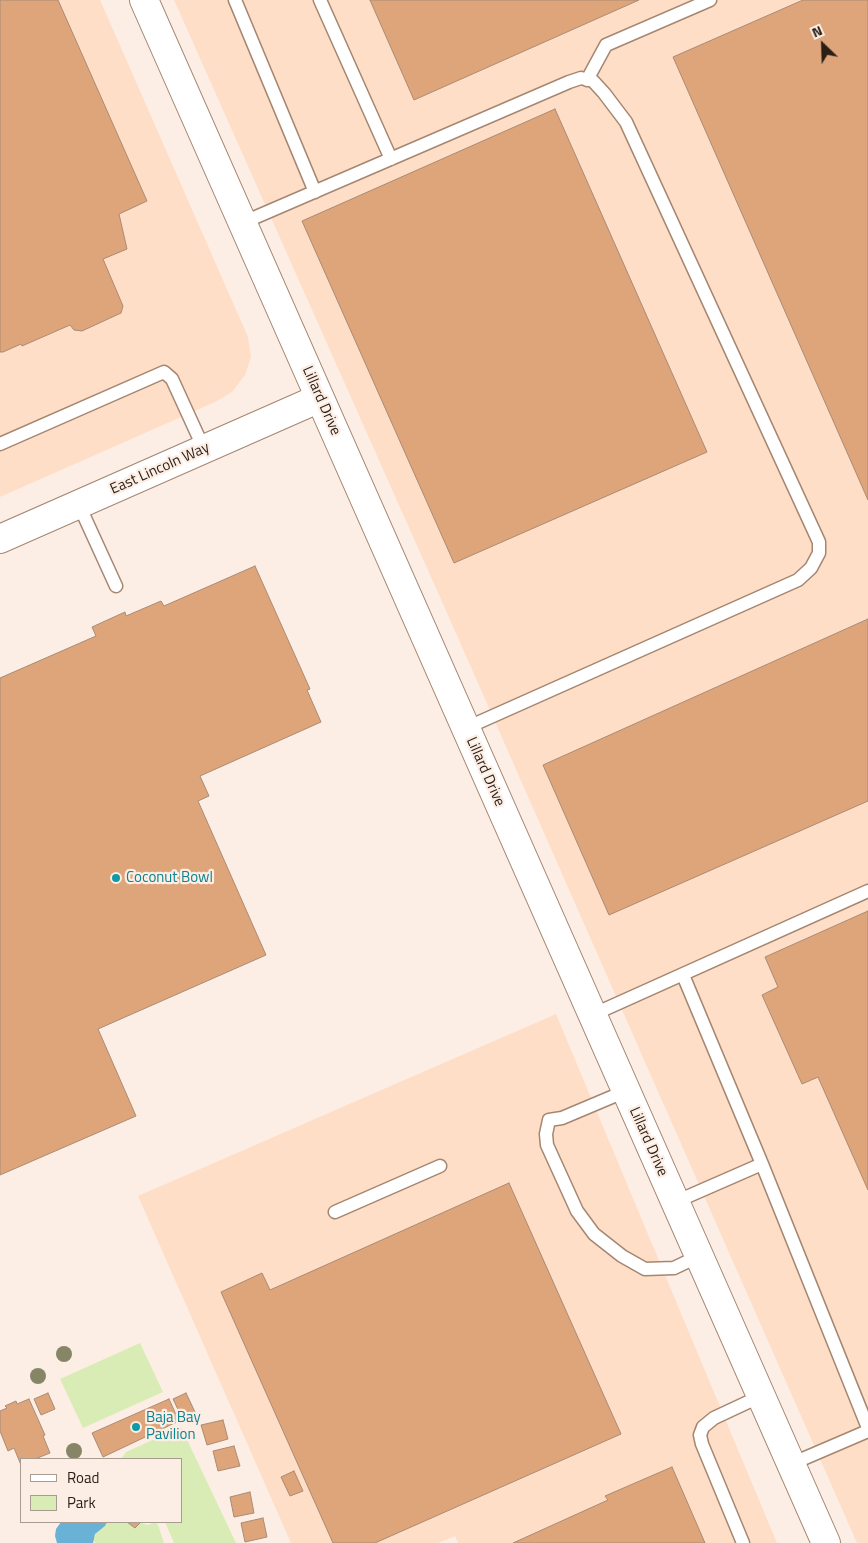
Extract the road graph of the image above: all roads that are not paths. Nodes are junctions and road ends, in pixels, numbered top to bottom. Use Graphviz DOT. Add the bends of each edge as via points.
graph roads {
  1 [pos="144,0"];
  2 [pos="234,0"];
  3 [pos="320,0"];
  4 [pos="710,0"];
  5 [pos="587,80"];
  6 [pos="391,159"];
  7 [pos="315,192"];
  8 [pos="242,223"];
  9 [pos="320,398"];
  10 [pos="0,444"];
  11 [pos="204,450"];
  12 [pos="79,505"];
  13 [pos="0,540"];
  14 [pos="116,586"];
  15 [pos="466,728"];
  16 [pos="868,892"];
  17 [pos="683,975"];
  18 [pos="592,1015"];
  19 [pos="626,1091"];
  20 [pos="762,1164"];
  21 [pos="440,1166"];
  22 [pos="675,1202"];
  23 [pos="335,1212"];
  24 [pos="699,1256"];
  25 [pos="761,1396"];
  26 [pos="868,1430"];
  27 [pos="791,1464"];
  28 [pos="744,1543"];
  29 [pos="826,1543"];
  1 -- 8 [label="street, Lillard Drive"];
  2 -- 7 [label="lane"];
  3 -- 6 [label="lane"];
  4 -- 5 [label="lane" via="606,45"];
  5 -- 6 [label="lane" via="581,78 569,82"];
  5 -- 15 [label="lane" via="604,93 626,122 811,523 819,542 819,553 811,568 781,589"];
  6 -- 7 [label="lane"];
  7 -- 8 [label="lane"];
  8 -- 9 [label="street, Lillard Drive"];
  9 -- 11 [label="street, East Lincoln Way"];
  9 -- 15 [label="street, Lillard Drive"];
  10 -- 11 [label="lane" via="164,372 172,380"];
  11 -- 12 [label="street, East Lincoln Way"];
  12 -- 13 [label="street, East Lincoln Way"];
  12 -- 14 [label="lane"];
  15 -- 18 [label="street, Lillard Drive"];
  16 -- 17 [label="lane"];
  17 -- 18 [label="lane"];
  17 -- 20 [label="lane"];
  18 -- 19 [label="street, Lillard Drive"];
  19 -- 22 [label="street, Lillard Drive"];
  19 -- 24 [label="lane" via="562,1118 549,1120 547,1145 577,1211 594,1234 622,1256 645,1269 674,1268"];
  20 -- 22 [label="lane"];
  20 -- 26 [label="lane"];
  21 -- 23 [label="lane"];
  22 -- 24 [label="street, Lillard Drive"];
  24 -- 25 [label="street, Lillard Drive"];
  25 -- 27 [label="street, Lillard Drive"];
  25 -- 28 [label="lane" via="714,1418 703,1427 700,1435"];
  26 -- 27 [label="lane"];
  27 -- 29 [label="street, Lillard Drive"];
}
